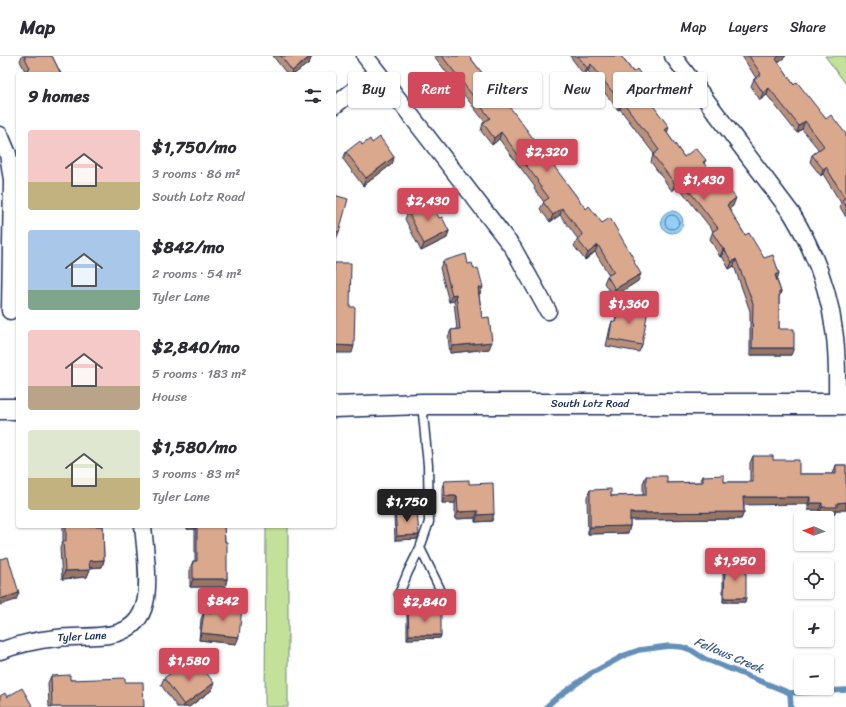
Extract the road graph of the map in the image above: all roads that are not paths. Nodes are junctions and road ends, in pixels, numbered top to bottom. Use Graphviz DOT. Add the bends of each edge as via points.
graph roads {
  1 [pos="365,56"];
  2 [pos="673,56"];
  3 [pos="377,72"];
  4 [pos="348,95"];
  5 [pos="400,102"];
  6 [pos="336,104"];
  7 [pos="0,135"];
  8 [pos="10,311"];
  9 [pos="548,311"];
  10 [pos="842,403"];
  11 [pos="422,404"];
  12 [pos="336,407"];
  13 [pos="0,409"];
  14 [pos="16,409"];
  15 [pos="143,528"];
  16 [pos="420,548"];
  17 [pos="0,650"];
  1 -- 3 [label="street"];
  2 -- 10 [label="street" via="792,214 806,238 824,284 834,330"];
  4 -- 6 [label="street"];
  5 -- 9 [label="street" via="513,248"];
  7 -- 8 [label="street" via="8,154 12,180"];
  10 -- 11 [label="street, South Lotz Road"];
  11 -- 12 [label="street, South Lotz Road"];
  11 -- 16 [label="lane" via="428,465 429,522"];
  13 -- 14 [label="street"];
  15 -- 17 [label="street, Tyler Lane" via="147,588 145,603 134,624 119,633 109,635 58,637"];
  16 -- 16 [label="lane" via="400,594 402,606 412,610 429,608 438,603 440,589"];
}
